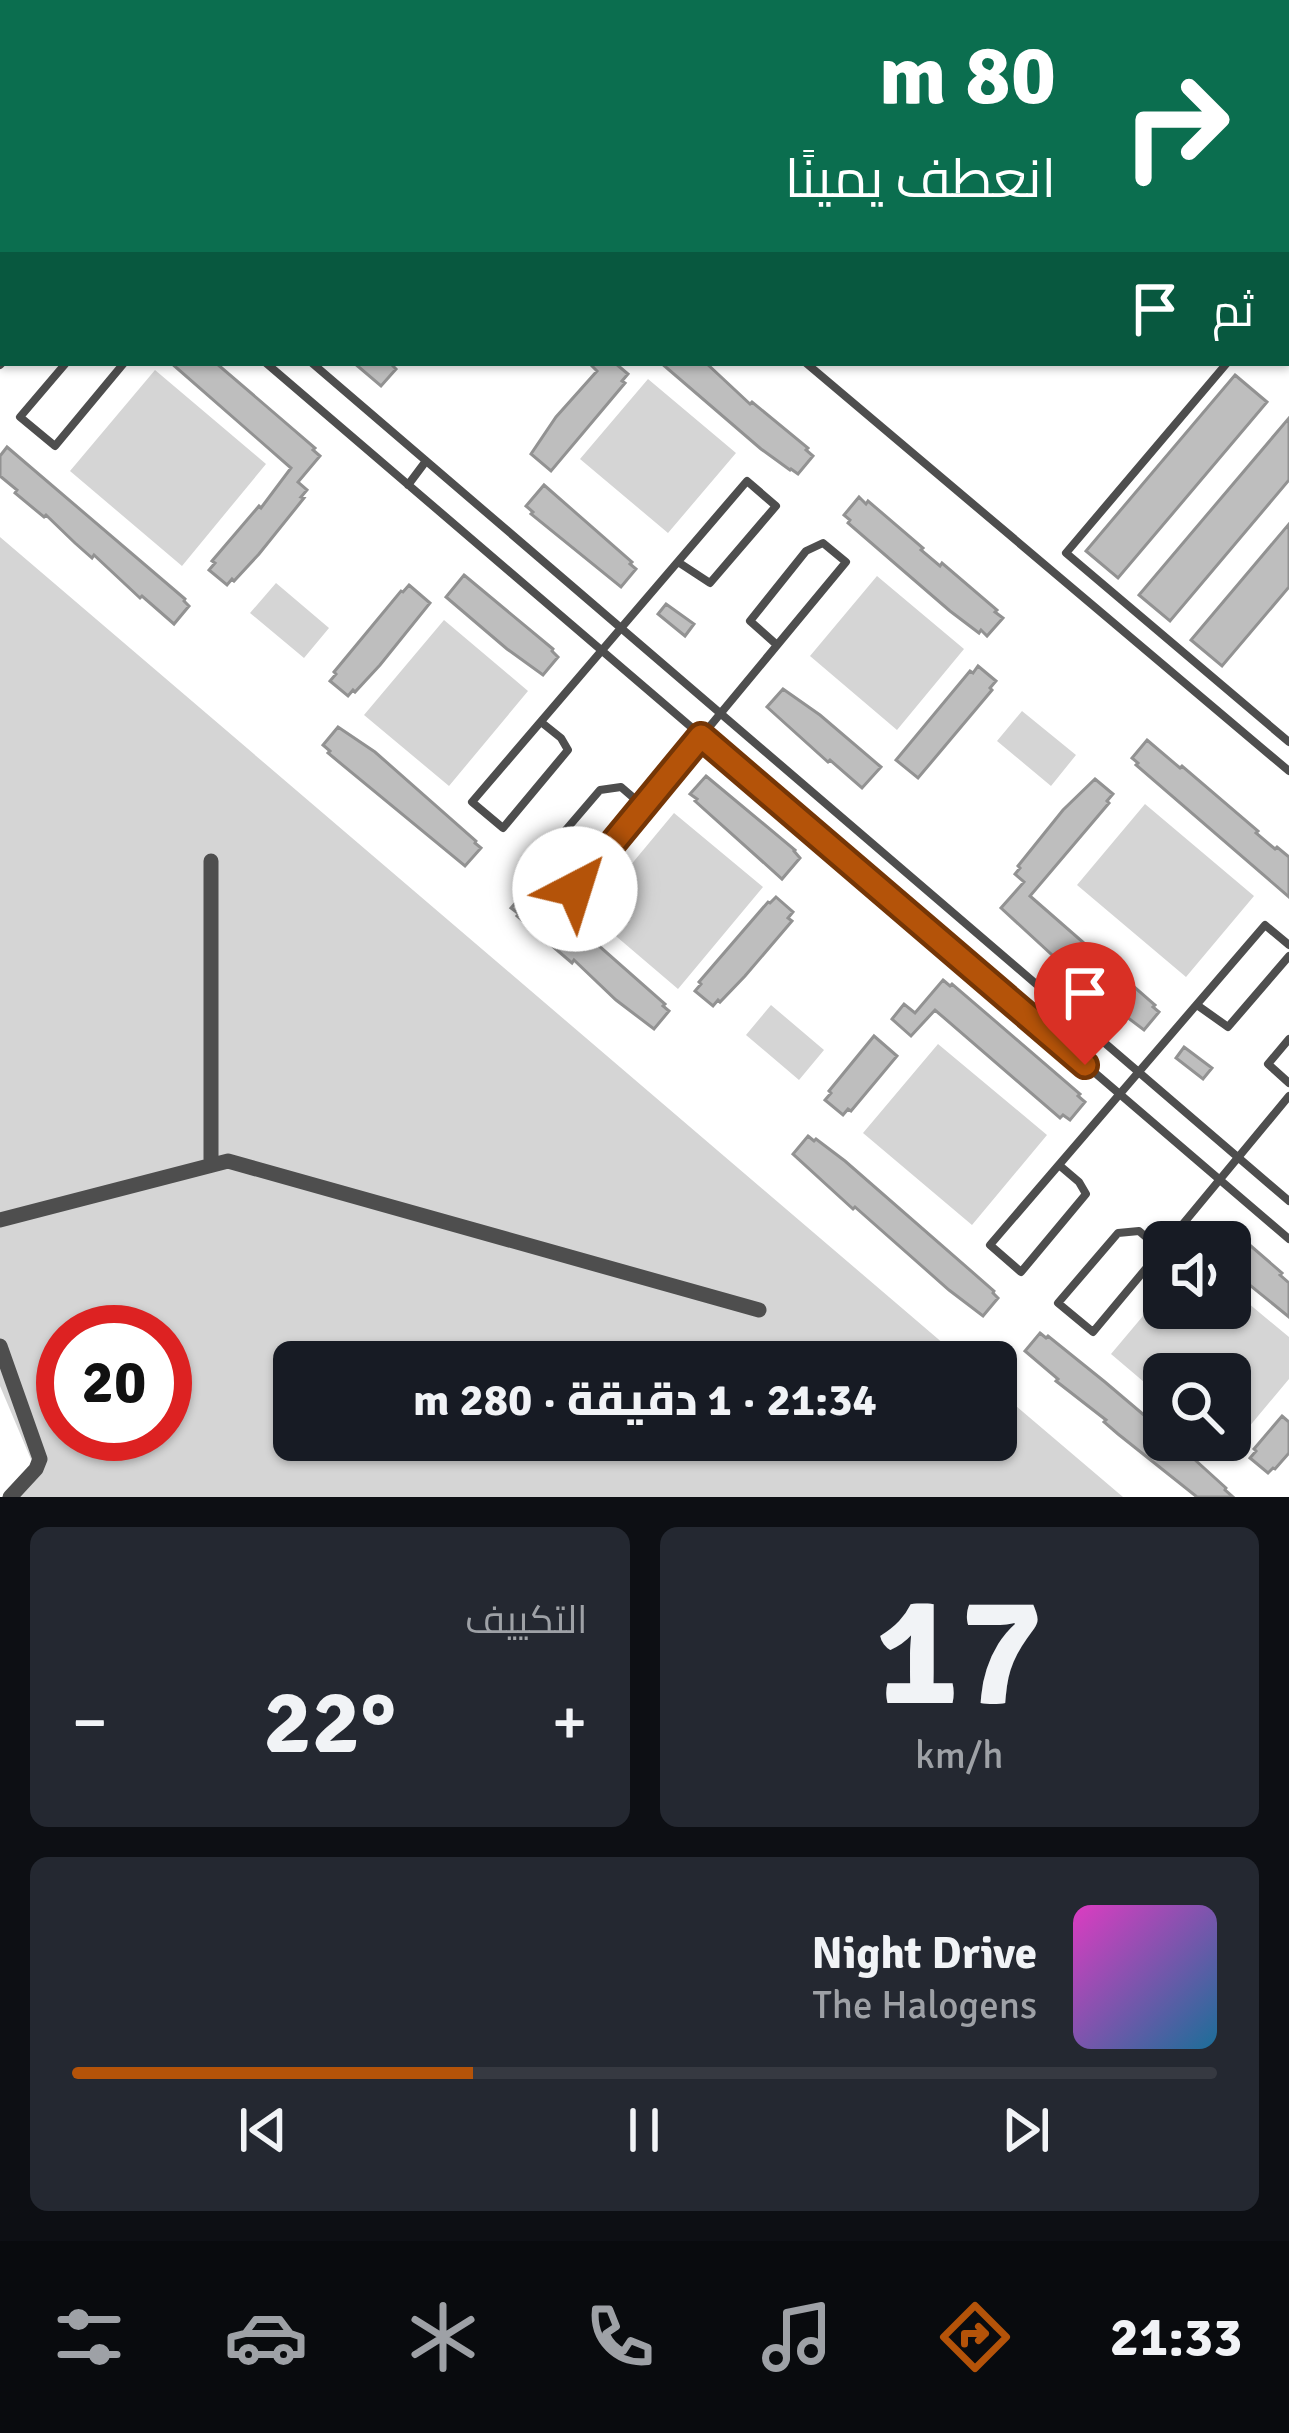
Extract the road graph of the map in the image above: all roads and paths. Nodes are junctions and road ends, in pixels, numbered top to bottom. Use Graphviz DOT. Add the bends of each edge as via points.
graph roads {
  1 [pos="64,366"];
  2 [pos="121,366"];
  3 [pos="269,366"];
  4 [pos="315,366"];
  5 [pos="810,366"];
  6 [pos="1224,366"];
  7 [pos="426,461"];
  8 [pos="407,484"];
  9 [pos="678,562"];
  10 [pos="621,628"];
  11 [pos="777,645"];
  12 [pos="602,651"];
  13 [pos="720,713"];
  14 [pos="541,722"];
  15 [pos="701,736"];
  16 [pos="1289,742"];
  17 [pos="1289,771"];
  18 [pos="643,806"];
  19 [pos="212,861"];
  20 [pos="1289,945"];
  21 [pos="1289,956"];
  22 [pos="1197,1005"];
  23 [pos="1289,1039"];
  24 [pos="1139,1072"];
  25 [pos="1289,1083"];
  26 [pos="1120,1094"];
  27 [pos="1289,1096"];
  28 [pos="1238,1157"];
  29 [pos="211,1165"];
  30 [pos="1059,1165"];
  31 [pos="1220,1180"];
  32 [pos="1289,1201"];
  33 [pos="0,1220"];
  34 [pos="1185,1221"];
  35 [pos="1289,1239"];
  36 [pos="1164,1246"];
  37 [pos="759,1310"];
  38 [pos="0,1346"];
  39 [pos="10,1497"];
  1 -- 2 [label="lane" via="20,417 55,446"];
  3 -- 8 [label="lane"];
  4 -- 7 [label="lane"];
  5 -- 17 [label="lane"];
  6 -- 16 [label="lane" via="1066,553"];
  7 -- 8 [label="lane"];
  7 -- 10 [label="lane"];
  8 -- 12 [label="lane"];
  9 -- 9 [label="lane" via="710,584 776,506 747,482"];
  9 -- 10 [label="lane"];
  10 -- 12 [label="lane"];
  10 -- 13 [label="lane"];
  11 -- 11 [label="lane" via="750,621 806,551 823,543 846,562"];
  11 -- 13 [label="lane"];
  12 -- 14 [label="lane"];
  12 -- 15 [label="lane"];
  13 -- 15 [label="lane"];
  13 -- 24 [label="lane"];
  14 -- 14 [label="lane" via="472,802 503,828 568,750"];
  15 -- 18 [label="lane"];
  15 -- 26 [label="lane"];
  18 -- 18 [label="lane" via="575,889 540,860 600,790 621,787"];
  19 -- 29 [label="street"];
  20 -- 22 [label="lane" via="1265,925"];
  21 -- 22 [label="lane" via="1228,1027"];
  22 -- 24 [label="lane"];
  23 -- 25 [label="lane" via="1268,1064"];
  24 -- 26 [label="lane"];
  24 -- 28 [label="lane"];
  26 -- 30 [label="lane"];
  26 -- 31 [label="lane"];
  27 -- 28 [label="lane"];
  28 -- 31 [label="lane"];
  28 -- 32 [label="lane"];
  29 -- 33 [label="street"];
  29 -- 37 [label="street" via="228,1161"];
  30 -- 30 [label="lane" via="990,1245 1022,1272 1086,1194"];
  31 -- 34 [label="lane"];
  31 -- 35 [label="lane"];
  36 -- 36 [label="lane" via="1093,1332 1058,1303 1118,1233 1139,1231"];
  38 -- 39 [label="street" via="40,1459"];
}
